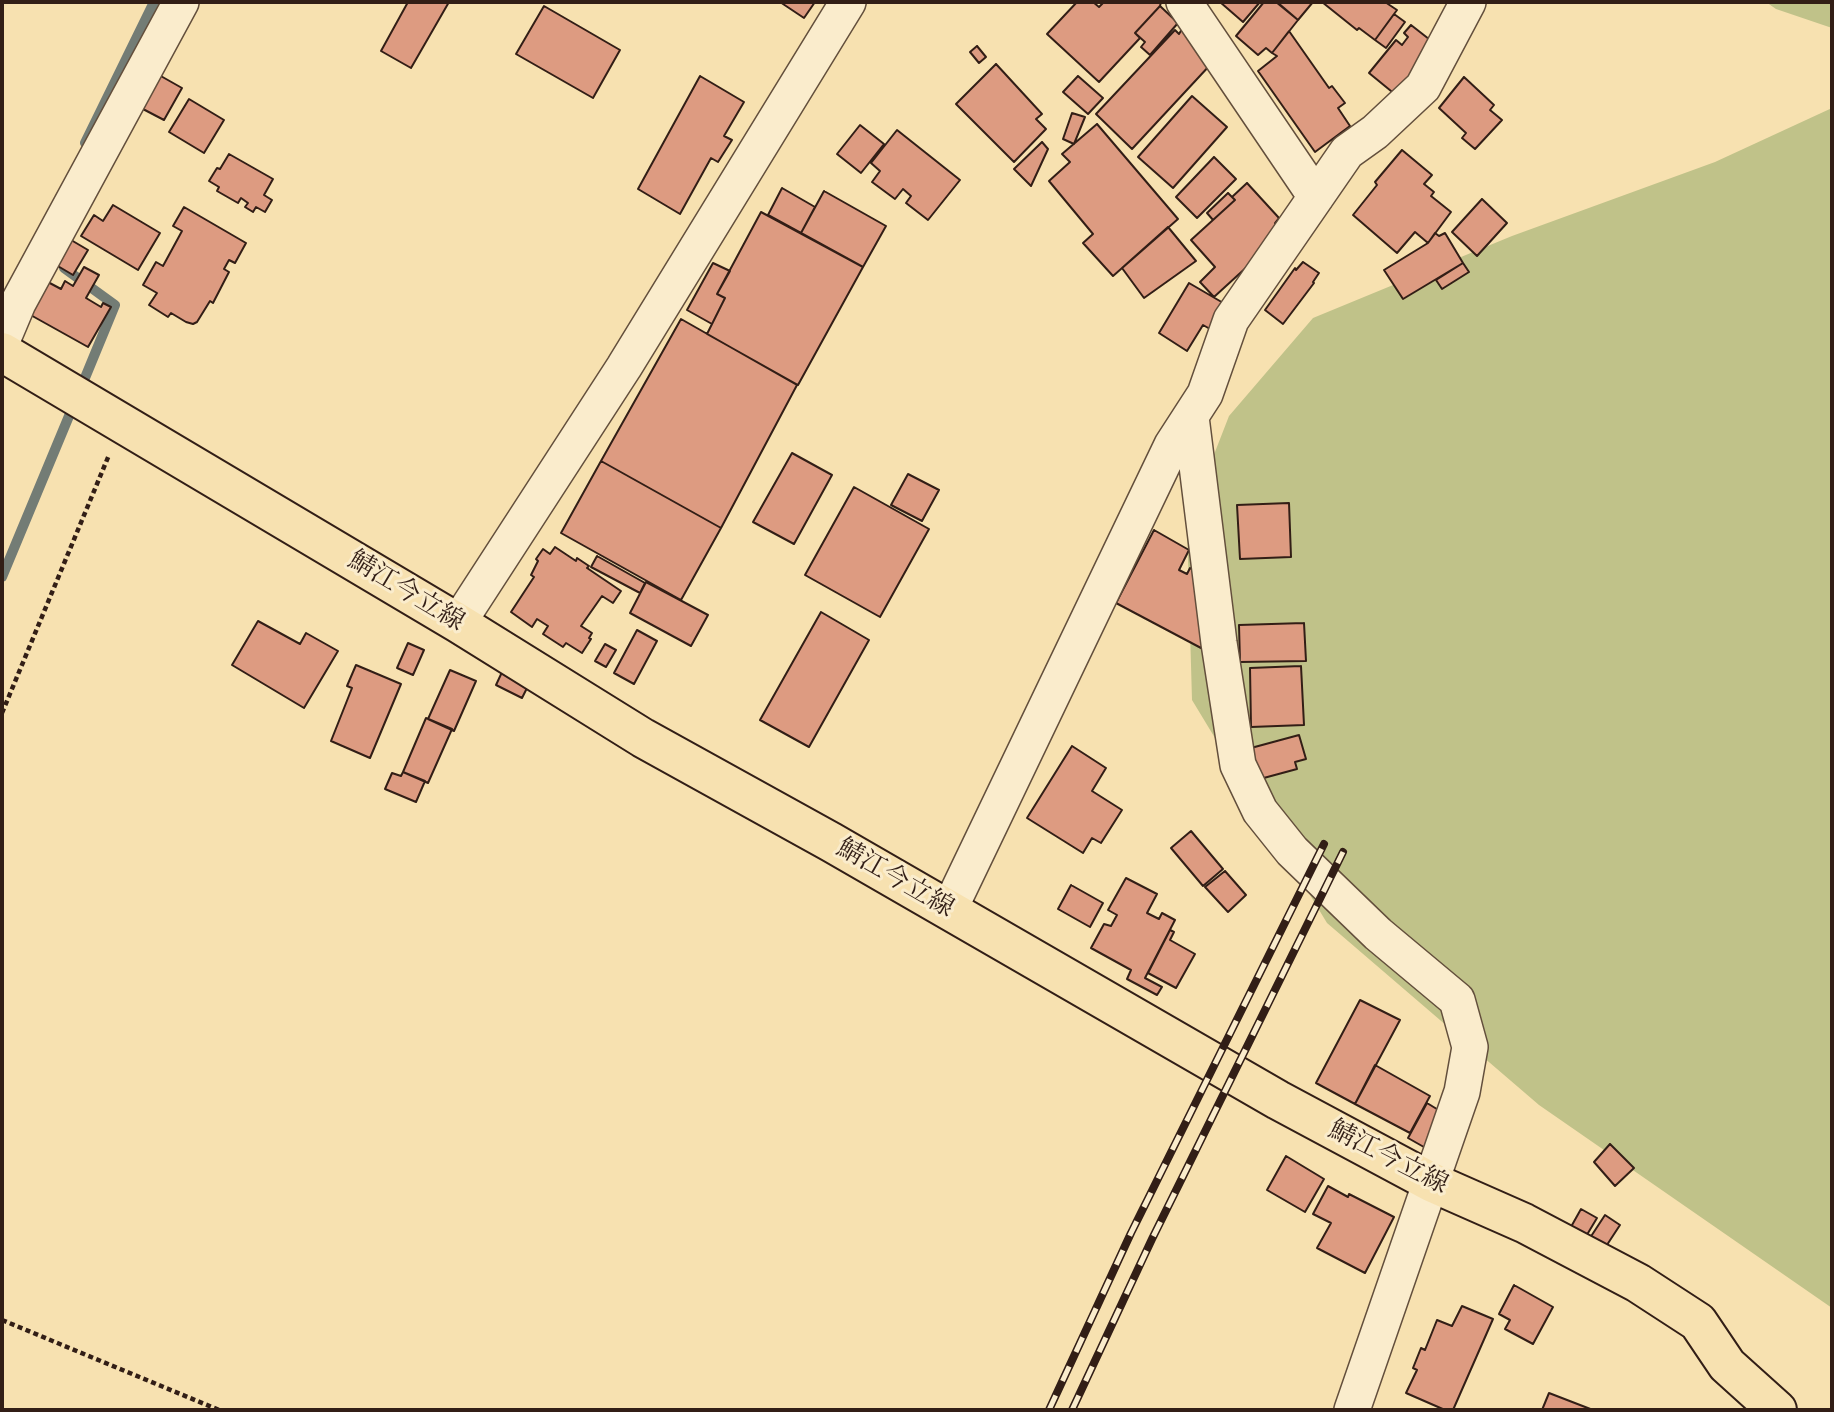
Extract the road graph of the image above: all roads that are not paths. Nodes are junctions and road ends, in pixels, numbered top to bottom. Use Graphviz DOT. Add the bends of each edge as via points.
graph roads {
  1 [pos="181,2"];
  2 [pos="848,2"];
  3 [pos="1184,2"];
  4 [pos="1468,2"];
  5 [pos="1316,197"];
  6 [pos="2,341"];
  7 [pos="2,352"];
  8 [pos="1191,417"];
  9 [pos="458,623"];
  10 [pos="949,910"];
  11 [pos="1431,1182"];
  12 [pos="1352,1410"];
  13 [pos="1777,1410"];
  1 -- 6 [label="street" via="18,303"];
  2 -- 9 [label="street" via="624,367"];
  3 -- 5 [label="street"];
  4 -- 5 [label="street" via="1423,87 1347,152"];
  5 -- 8 [label="street" via="1231,320 1205,394"];
  7 -- 9 [label="main road, 鯖江今立線"];
  8 -- 10 [label="street" via="1172,445"];
  8 -- 11 [label="street" via="1238,765 1260,811 1292,851 1378,934 1457,1000 1470,1047 1462,1092"];
  9 -- 10 [label="main road, 鯖江今立線" via="643,738"];
  10 -- 11 [label="main road, 鯖江今立線" via="1278,1100"];
  11 -- 12 [label="street"];
  11 -- 13 [label="main road, 鯖江今立線" via="1536,1229 1688,1315 1698,1322 1727,1365"];
}
